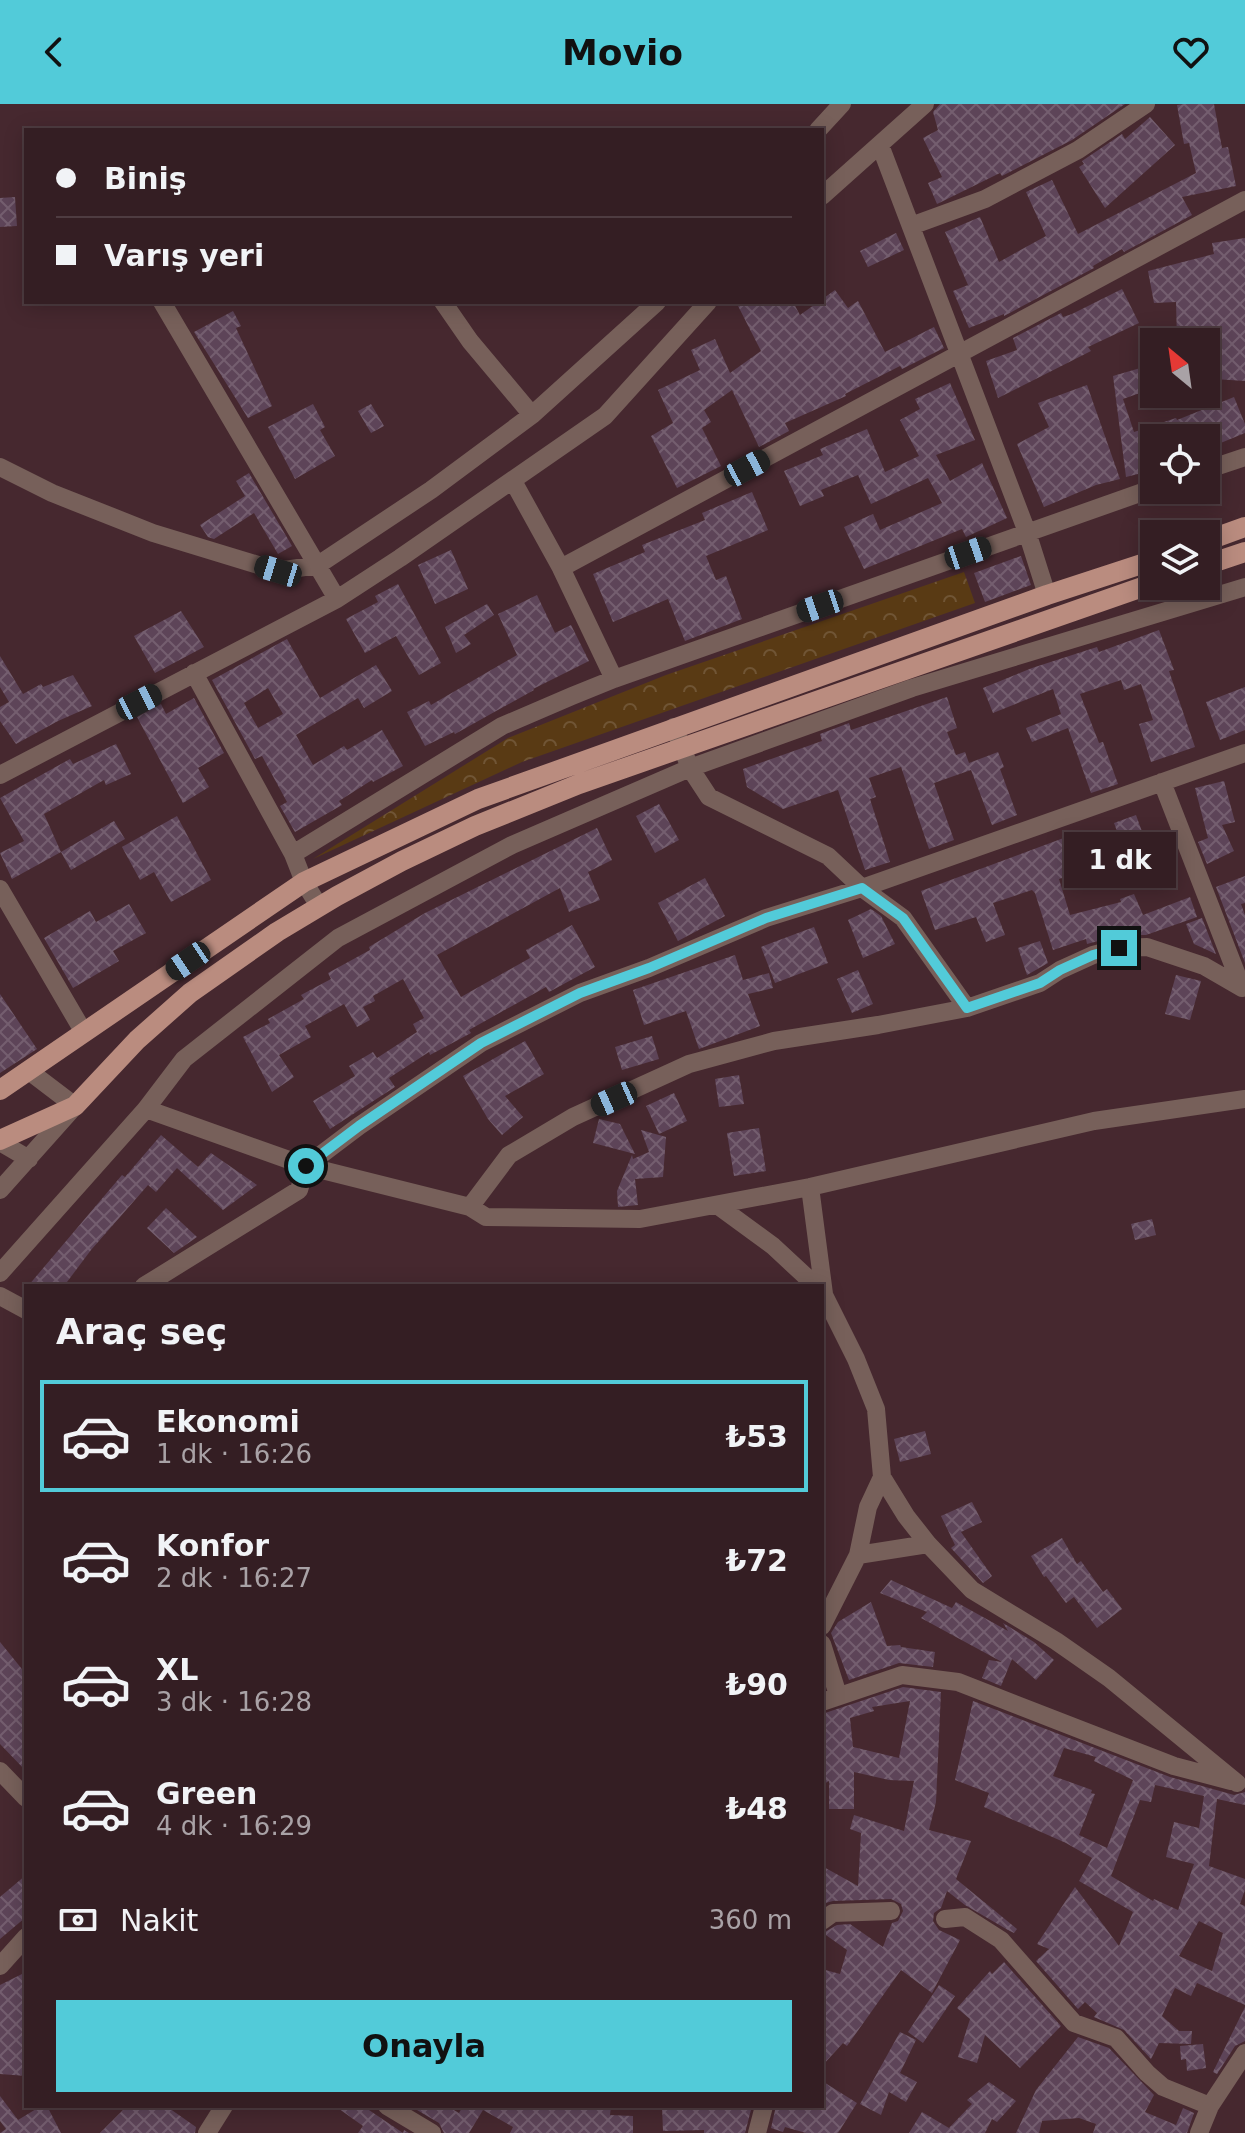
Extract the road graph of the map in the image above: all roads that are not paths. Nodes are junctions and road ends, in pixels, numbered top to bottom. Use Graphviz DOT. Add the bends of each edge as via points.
graph roads {
  1 [pos="842,104"];
  2 [pos="925,104"];
  3 [pos="1146,104"];
  4 [pos="820,128"];
  5 [pos="880,145"];
  6 [pos="824,194"];
  7 [pos="1245,200"];
  8 [pos="911,226"];
  9 [pos="163,304"];
  10 [pos="444,304"];
  11 [pos="655,304"];
  12 [pos="706,304"];
  13 [pos="959,353"];
  14 [pos="532,415"];
  15 [pos="1245,457"];
  16 [pos="1220,465"];
  17 [pos="0,467"];
  18 [pos="513,481"];
  19 [pos="1140,493"];
  20 [pos="1245,527"];
  21 [pos="1027,532"];
  22 [pos="1220,536"];
  23 [pos="1245,552"];
  24 [pos="1220,560"];
  25 [pos="318,565"];
  26 [pos="1140,565"];
  27 [pos="561,568"];
  28 [pos="1245,587"];
  29 [pos="1140,588"];
  30 [pos="1047,595"];
  31 [pos="337,599"];
  32 [pos="194,673"];
  33 [pos="614,679"];
  34 [pos="674,727"];
  35 [pos="683,747"];
  36 [pos="1245,753"];
  37 [pos="690,768"];
  38 [pos="0,775"];
  39 [pos="1162,782"];
  40 [pos="293,854"];
  41 [pos="304,882"];
  42 [pos="862,888"];
  43 [pos="0,889"];
  44 [pos="319,906"];
  45 [pos="967,1008"];
  46 [pos="83,1031"];
  47 [pos="29,1071"];
  48 [pos="0,1090"];
  49 [pos="1245,1099"];
  50 [pos="75,1106"];
  51 [pos="146,1109"];
  52 [pos="0,1141"];
  53 [pos="29,1159"];
  54 [pos="306,1166"];
  55 [pos="810,1187"];
  56 [pos="0,1190"];
  57 [pos="717,1205"];
  58 [pos="470,1207"];
  59 [pos="0,1273"];
  60 [pos="147,1284"];
  61 [pos="814,1284"];
  62 [pos="820,1284"];
  63 [pos="0,1296"];
  64 [pos="824,1296"];
  65 [pos="24,1309"];
  66 [pos="882,1477"];
  67 [pos="928,1544"];
  68 [pos="858,1555"];
  69 [pos="824,1622"];
  70 [pos="824,1658"];
  71 [pos="830,1698"];
  72 [pos="0,1771"];
  73 [pos="1241,1783"];
  74 [pos="24,1796"];
  75 [pos="891,1911"];
  76 [pos="945,1919"];
  77 [pos="824,1920"];
  78 [pos="24,1939"];
  79 [pos="0,1966"];
  80 [pos="1245,2053"];
  81 [pos="1210,2106"];
  82 [pos="223,2108"];
  83 [pos="390,2108"];
  84 [pos="763,2108"];
  85 [pos="428,2132"];
  86 [pos="207,2133"];
  87 [pos="757,2133"];
  88 [pos="1199,2133"];
  1 -- 4 [label="street"];
  2 -- 5 [label="street"];
  3 -- 8 [label="street" via="1078,150 985,199"];
  5 -- 6 [label="street"];
  5 -- 8 [label="street"];
  7 -- 13 [label="street"];
  8 -- 13 [label="street"];
  9 -- 25 [label="street"];
  10 -- 14 [label="street"];
  11 -- 14 [label="street"];
  12 -- 18 [label="street" via="605,416"];
  13 -- 21 [label="street"];
  13 -- 27 [label="street"];
  14 -- 25 [label="street"];
  15 -- 16 [label="street"];
  17 -- 25 [label="street" via="153,533 278,571"];
  18 -- 27 [label="street"];
  18 -- 31 [label="street"];
  19 -- 21 [label="street"];
  20 -- 22 [label="main road"];
  21 -- 30 [label="street"];
  21 -- 33 [label="street"];
  23 -- 24 [label="main road"];
  25 -- 31 [label="street"];
  26 -- 30 [label="main road"];
  27 -- 33 [label="street"];
  28 -- 37 [label="street" via="912,688"];
  29 -- 35 [label="main road"];
  30 -- 34 [label="main road"];
  31 -- 32 [label="street"];
  32 -- 38 [label="street"];
  32 -- 40 [label="street"];
  33 -- 40 [label="street" via="502,726"];
  34 -- 35 [label="street"];
  34 -- 41 [label="main road" via="478,799"];
  35 -- 37 [label="street"];
  35 -- 44 [label="main road" via="475,826"];
  36 -- 39 [label="street"];
  37 -- 42 [label="street" via="709,797 828,856"];
  37 -- 51 [label="street" via="512,845 338,938 184,1059"];
  39 -- 42 [label="street"];
  39 -- 45 [label="street" via="1242,988 1204,966 1147,947 1119,948"];
  40 -- 41 [label="street"];
  41 -- 44 [label="street"];
  41 -- 46 [label="main road"];
  42 -- 45 [label="street" via="903,918"];
  42 -- 54 [label="street" via="766,918 580,993 481,1043"];
  43 -- 46 [label="street"];
  44 -- 50 [label="main road" via="190,993"];
  45 -- 58 [label="street" via="774,1041 689,1064 573,1117 509,1155"];
  46 -- 47 [label="main road"];
  47 -- 48 [label="main road"];
  47 -- 50 [label="street"];
  49 -- 55 [label="street" via="1094,1121"];
  50 -- 52 [label="main road"];
  50 -- 53 [label="street"];
  51 -- 54 [label="street"];
  51 -- 59 [label="street"];
  52 -- 53 [label="street"];
  53 -- 56 [label="street"];
  54 -- 58 [label="street"];
  54 -- 60 [label="street" via="299,1190"];
  55 -- 57 [label="street"];
  55 -- 62 [label="street"];
  57 -- 58 [label="street" via="640,1219 486,1217"];
  57 -- 61 [label="street"];
  63 -- 65 [label="street"];
  64 -- 66 [label="street" via="876,1409"];
  66 -- 67 [label="street"];
  66 -- 68 [label="street" via="868,1507"];
  67 -- 68 [label="street"];
  67 -- 73 [label="street" via="972,1590 1109,1678"];
  68 -- 69 [label="street"];
  70 -- 71 [label="street"];
  71 -- 73 [label="street" via="902,1675 958,1682 1174,1766"];
  72 -- 74 [label="street"];
  75 -- 77 [label="street" via="833,1913"];
  76 -- 81 [label="street" via="965,1917 1001,1940 1074,2023 1116,2038 1163,2087"];
  78 -- 79 [label="street"];
  80 -- 81 [label="street"];
  81 -- 88 [label="street"];
  82 -- 86 [label="street"];
  83 -- 85 [label="street"];
  84 -- 87 [label="street"];
}
